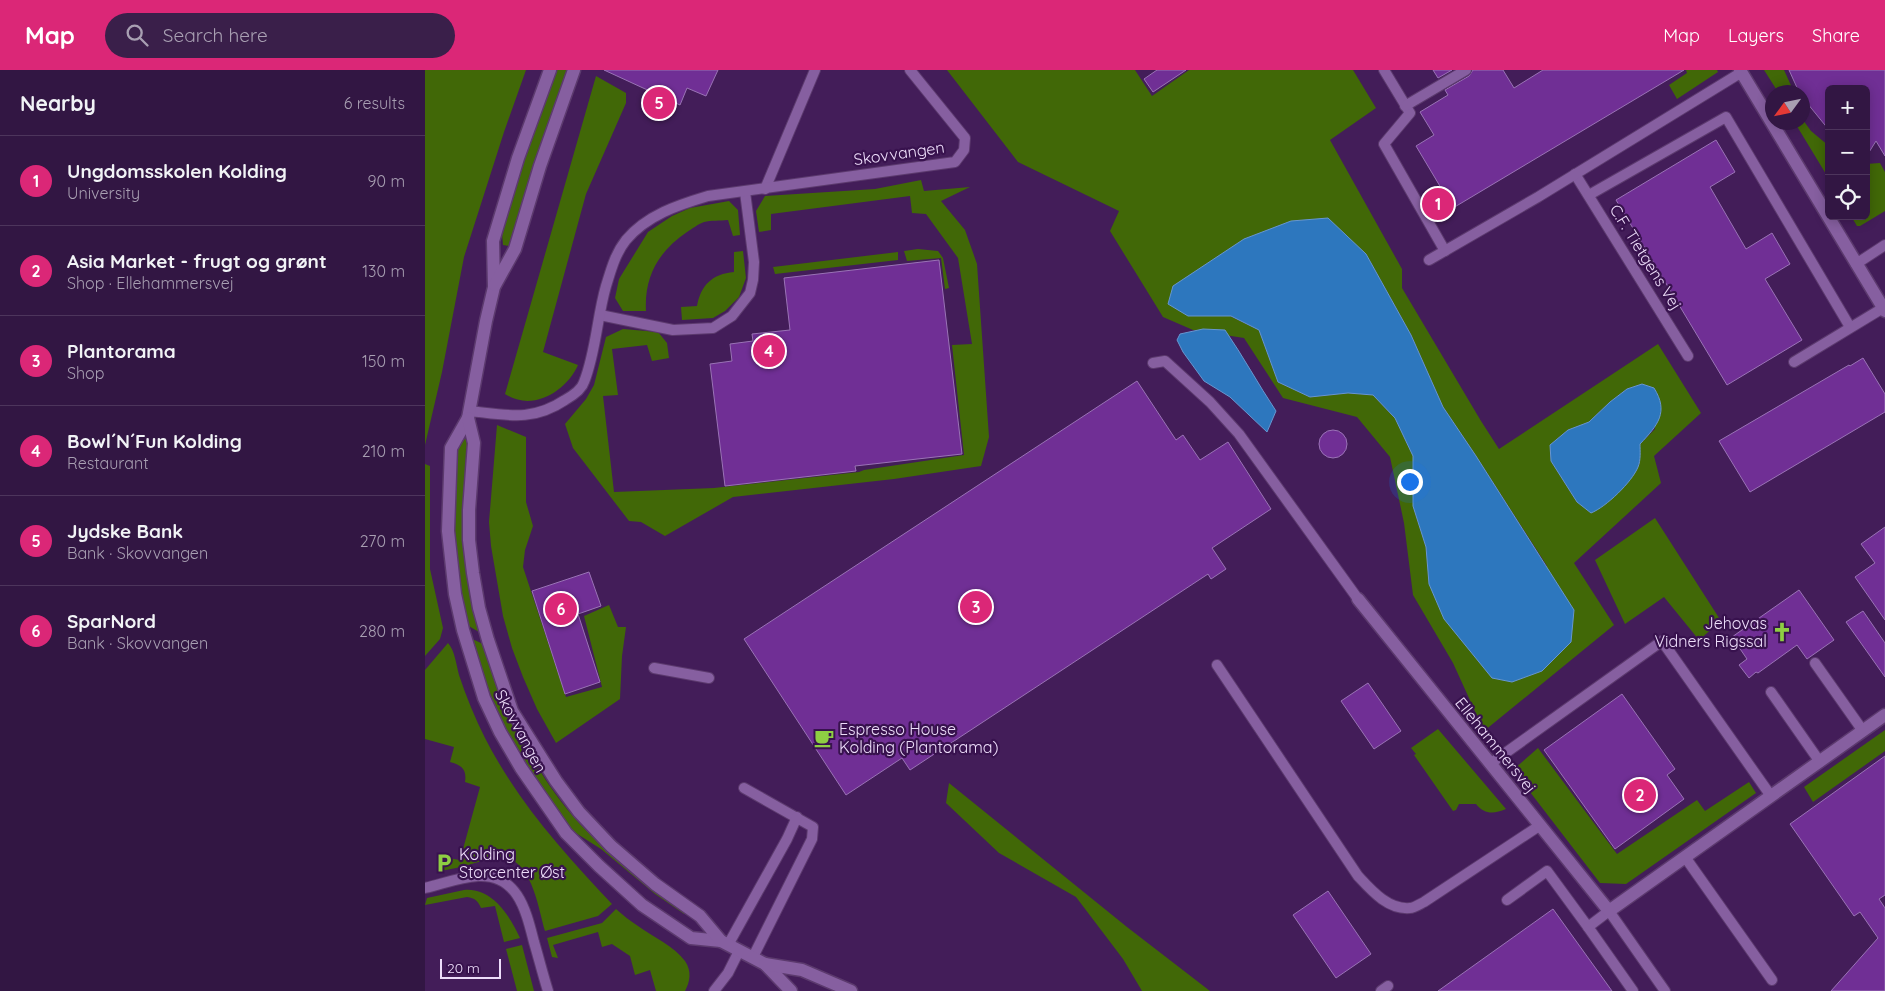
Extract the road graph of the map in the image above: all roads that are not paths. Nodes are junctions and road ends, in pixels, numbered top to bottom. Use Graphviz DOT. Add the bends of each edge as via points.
graph roads {
  1 [pos="550,70"];
  2 [pos="575,70"];
  3 [pos="815,70"];
  4 [pos="910,70"];
  5 [pos="1384,70"];
  6 [pos="1466,70"];
  7 [pos="1741,71"];
  8 [pos="1405,106"];
  9 [pos="1575,174"];
  10 [pos="765,189"];
  11 [pos="745,192"];
  12 [pos="1589,195"];
  13 [pos="1885,245"];
  14 [pos="1445,251"];
  15 [pos="1429,260"];
  16 [pos="1856,264"];
  17 [pos="494,287"];
  18 [pos="1884,309"];
  19 [pos="600,315"];
  20 [pos="1850,327"];
  21 [pos="1688,356"];
  22 [pos="1794,362"];
  23 [pos="1153,363"];
  24 [pos="469,414"];
  25 [pos="1358,599"];
  26 [pos="1815,663"];
  27 [pos="1217,665"];
  28 [pos="654,668"];
  29 [pos="709,678"];
  30 [pos="1771,692"];
  31 [pos="1885,715"];
  32 [pos="1863,731"];
  33 [pos="1820,762"];
  34 [pos="1490,764"];
  35 [pos="743,788"];
  36 [pos="1771,796"];
  37 [pos="797,817"];
  38 [pos="1539,826"];
  39 [pos="1685,857"];
  40 [pos="425,888"];
  41 [pos="1507,900"];
  42 [pos="1609,911"];
  43 [pos="1588,927"];
  44 [pos="730,945"];
  45 [pos="753,957"];
  46 [pos="765,964"];
  47 [pos="1772,980"];
  48 [pos="548,991"];
  49 [pos="714,991"];
  50 [pos="791,991"];
  51 [pos="851,991"];
  52 [pos="1633,991"];
  53 [pos="1665,991"];
  1 -- 17 [label="street, Skovvangen" via="518,158 493,241"];
  2 -- 17 [label="street, Skovvangen" via="540,166 515,249"];
  3 -- 10 [label="lane"];
  4 -- 10 [label="lane, Skovvangen" via="965,138 964,150 955,162"];
  5 -- 8 [label="lane"];
  6 -- 8 [label="lane"];
  7 -- 9 [label="lane"];
  7 -- 16 [label="street"];
  8 -- 14 [label="lane" via="1410,113 1384,144"];
  9 -- 12 [label="lane, C.F. Tietgens Vej"];
  9 -- 14 [label="lane"];
  10 -- 11 [label="lane, Skovvangen"];
  11 -- 19 [label="lane, Skovvangen" via="708,196 673,206 645,222 626,240 615,257"];
  11 -- 19 [label="lane" via="754,262 753,280 750,293 732,316 713,328 673,330"];
  12 -- 20 [label="lane" via="1726,117"];
  12 -- 21 [label="lane, C.F. Tietgens Vej"];
  13 -- 16 [label="lane"];
  14 -- 15 [label="lane"];
  16 -- 18 [label="street"];
  17 -- 24 [label="street, Skovvangen"];
  18 -- 20 [label="lane"];
  19 -- 24 [label="lane, Skovvangen" via="584,384 571,396 557,406 531,415"];
  20 -- 22 [label="lane"];
  23 -- 25 [label="lane" via="1165,361 1211,402 1239,434"];
  24 -- 44 [label="street, Skovvangen" via="474,443 469,510 473,573 488,640 512,711 579,812 611,846 655,884 700,916"];
  24 -- 44 [label="street, Skovvangen" via="451,448 448,503 450,560 471,657 484,698 500,732 566,833 606,873 642,905 691,938"];
  25 -- 34 [label="street, Ellehammersvej"];
  26 -- 32 [label="lane"];
  27 -- 38 [label="lane" via="1358,876 1383,900 1395,906 1411,909 1424,902"];
  28 -- 29 [label="lane"];
  30 -- 33 [label="lane"];
  31 -- 32 [label="street"];
  32 -- 33 [label="street"];
  33 -- 36 [label="street"];
  34 -- 36 [label="lane" via="1662,641"];
  34 -- 38 [label="street, Ellehammersvej"];
  35 -- 37 [label="lane"];
  36 -- 39 [label="street"];
  37 -- 44 [label="lane"];
  37 -- 45 [label="lane" via="813,826 812,839"];
  38 -- 42 [label="street, Ellehammersvej"];
  39 -- 42 [label="street"];
  39 -- 47 [label="lane"];
  40 -- 48 [label="lane" via="478,876 503,881 524,908"];
  41 -- 43 [label="lane" via="1547,871"];
  42 -- 43 [label="lane"];
  42 -- 53 [label="lane, Ellehammersvej"];
  43 -- 52 [label="lane"];
  44 -- 45 [label="street, Skovvangen"];
  44 -- 49 [label="lane" via="728,973"];
  45 -- 46 [label="street, Skovvangen"];
  46 -- 50 [label="street, Skovvangen"];
  46 -- 51 [label="street, Skovvangen" via="802,970"];
}
